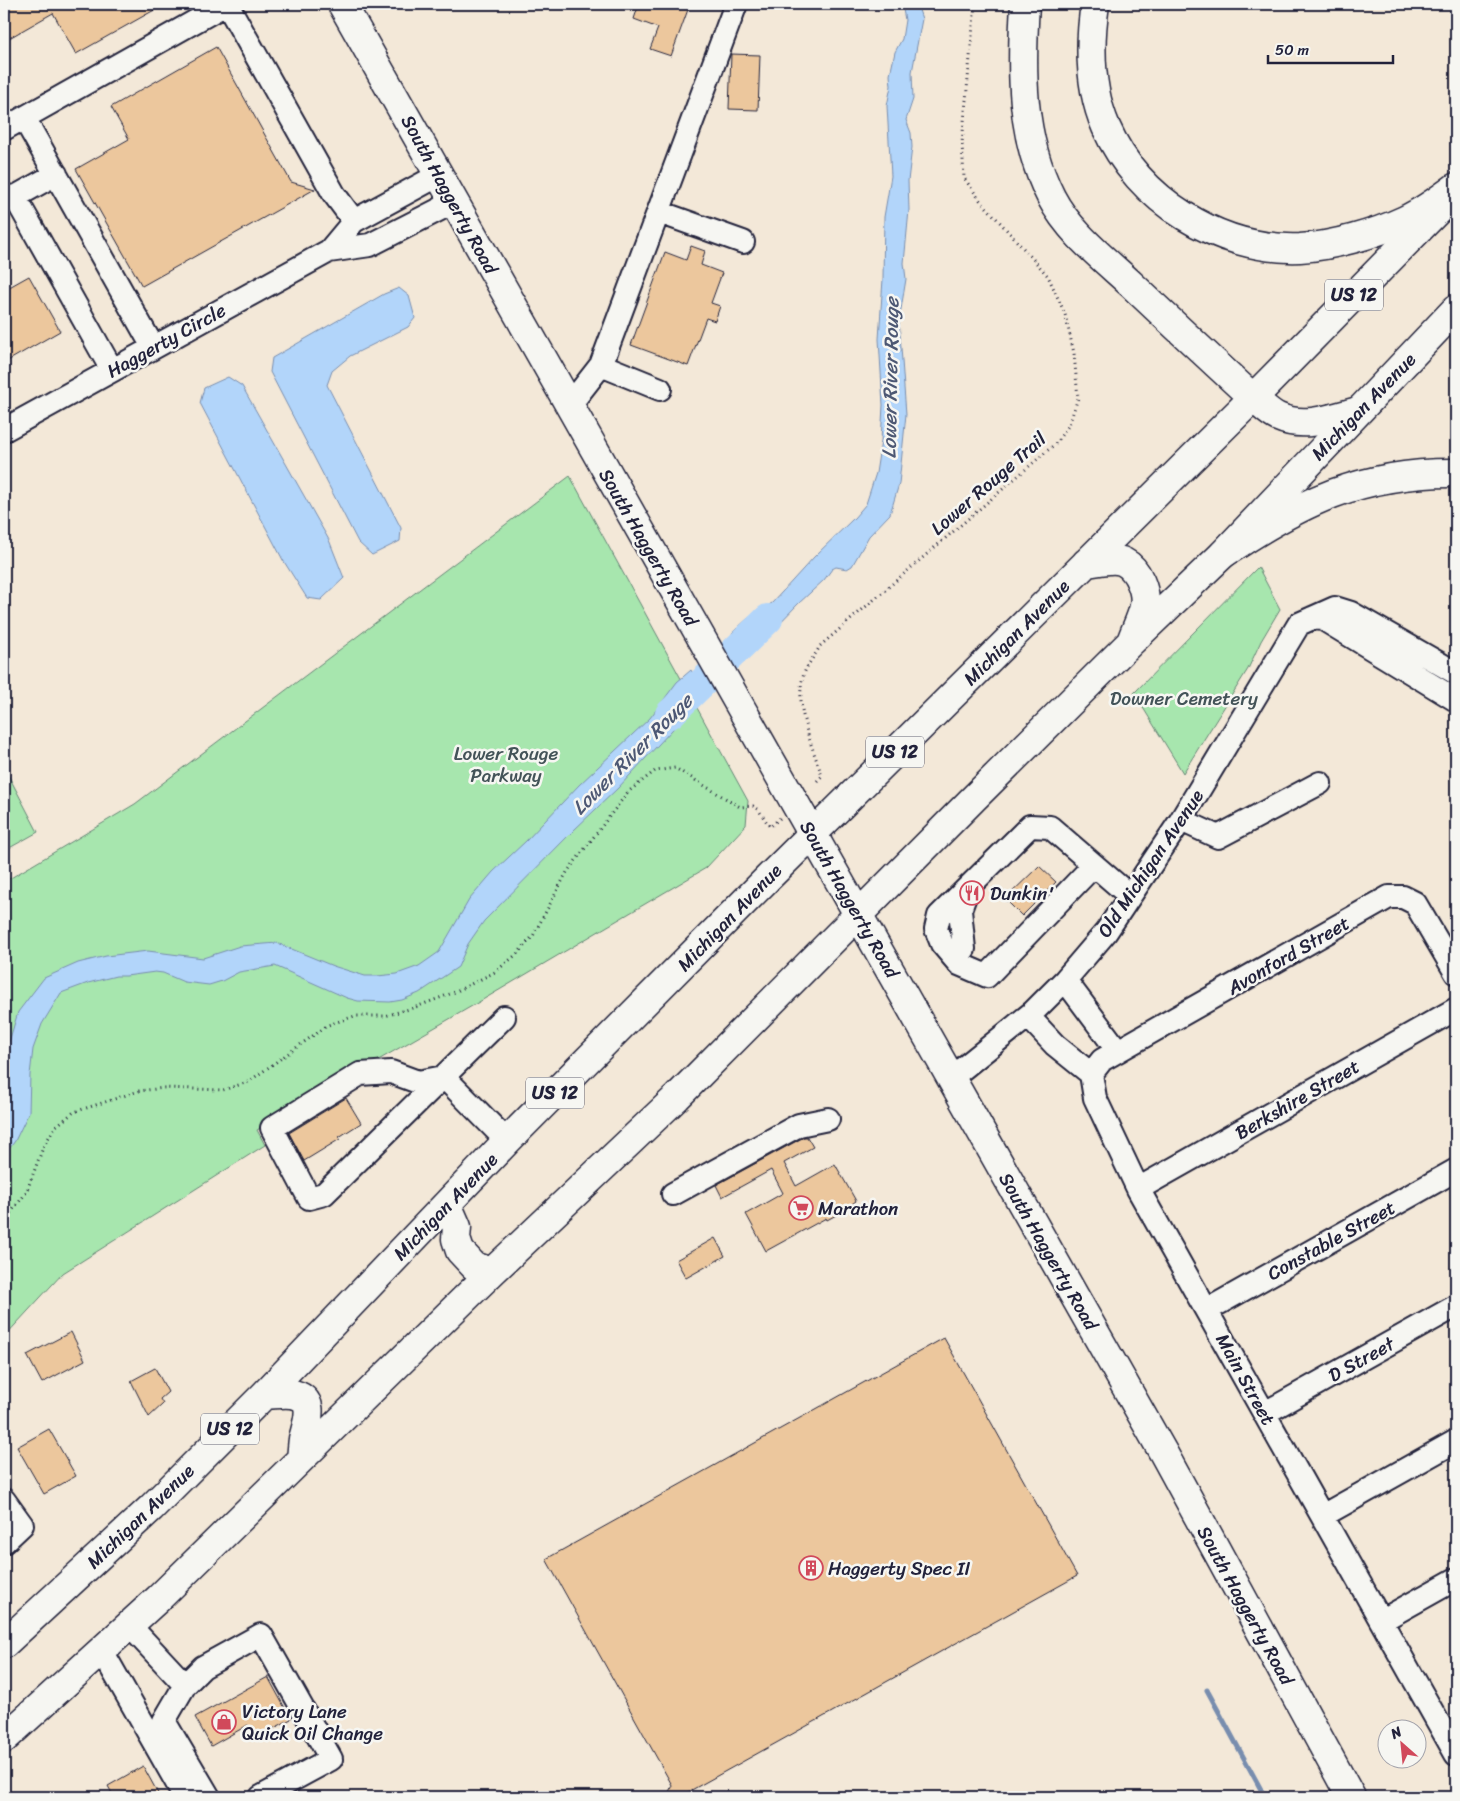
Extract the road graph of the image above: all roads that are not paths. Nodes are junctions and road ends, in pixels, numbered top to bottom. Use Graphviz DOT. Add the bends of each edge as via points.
graph roads {
  1 [pos="226,4"];
  2 [pos="342,4"];
  3 [pos="736,4"];
  4 [pos="1025,4"];
  5 [pos="1095,4"];
  6 [pos="24,118"];
  7 [pos="4,129"];
  8 [pos="56,174"];
  9 [pos="439,175"];
  10 [pos="1456,187"];
  11 [pos="1456,192"];
  12 [pos="9,197"];
  13 [pos="454,202"];
  14 [pos="659,212"];
  15 [pos="354,221"];
  16 [pos="743,242"];
  17 [pos="329,251"];
  18 [pos="1456,309"];
  19 [pos="153,347"];
  20 [pos="601,365"];
  21 [pos="112,370"];
  22 [pos="660,389"];
  23 [pos="1253,398"];
  24 [pos="569,406"];
  25 [pos="1358,411"];
  26 [pos="4,430"];
  27 [pos="1456,474"];
  28 [pos="1223,554"];
  29 [pos="1086,562"];
  30 [pos="1312,618"];
  31 [pos="1131,642"];
  32 [pos="1456,673"];
  33 [pos="1456,700"];
  34 [pos="1320,783"];
  35 [pos="1182,820"];
  36 [pos="813,833"];
  37 [pos="1090,862"];
  38 [pos="968,887"];
  39 [pos="1130,896"];
  40 [pos="858,914"];
  41 [pos="1456,973"];
  42 [pos="1065,980"];
  43 [pos="1456,1009"];
  44 [pos="1028,1016"];
  45 [pos="504,1017"];
  46 [pos="1118,1051"];
  47 [pos="1091,1074"];
  48 [pos="444,1078"];
  49 [pos="951,1078"];
  50 [pos="828,1119"];
  51 [pos="507,1141"];
  52 [pos="1456,1170"];
  53 [pos="1138,1189"];
  54 [pos="673,1194"];
  55 [pos="448,1204"];
  56 [pos="492,1272"];
  57 [pos="1456,1306"];
  58 [pos="1207,1310"];
  59 [pos="264,1395"];
  60 [pos="1265,1414"];
  61 [pos="1456,1442"];
  62 [pos="301,1458"];
  63 [pos="4,1500"];
  64 [pos="1322,1516"];
  65 [pos="4,1542"];
  66 [pos="1456,1579"];
  67 [pos="1381,1621"];
  68 [pos="130,1626"];
  69 [pos="4,1644"];
  70 [pos="102,1651"];
  71 [pos="185,1685"];
  72 [pos="1448,1720"];
  73 [pos="4,1739"];
  74 [pos="1456,1754"];
  75 [pos="185,1797"];
  76 [pos="209,1797"];
  77 [pos="261,1797"];
  78 [pos="1351,1797"];
  1 -- 6 [label="street"];
  1 -- 15 [label="street" via="334,194"];
  2 -- 9 [label="main road, South Haggerty Road"];
  3 -- 14 [label="street"];
  4 -- 23 [label="main road" via="1022,75 1025,113 1036,160 1052,198 1081,237"];
  5 -- 10 [label="main road" via="1090,60 1105,125 1116,148 1140,178 1185,217 1237,240 1300,248 1331,244 1406,220"];
  6 -- 7 [label="street"];
  6 -- 8 [label="street"];
  8 -- 12 [label="street"];
  8 -- 19 [label="street"];
  9 -- 13 [label="main road, South Haggerty Road"];
  9 -- 15 [label="street, Haggerty Circle"];
  11 -- 23 [label="main road, Michigan Avenue / US 12"];
  12 -- 21 [label="street"];
  13 -- 17 [label="street, Haggerty Circle" via="370,245"];
  13 -- 24 [label="main road, South Haggerty Road"];
  14 -- 16 [label="street"];
  14 -- 20 [label="street"];
  15 -- 17 [label="street, Haggerty Circle"];
  17 -- 19 [label="street, Haggerty Circle"];
  18 -- 25 [label="main road, Michigan Avenue"];
  19 -- 21 [label="street, Haggerty Circle"];
  20 -- 22 [label="street"];
  20 -- 24 [label="street"];
  21 -- 26 [label="street, Haggerty Circle"];
  23 -- 25 [label="main road" via="1277,417 1299,424"];
  23 -- 29 [label="main road, Michigan Avenue / US 12"];
  24 -- 36 [label="main road, South Haggerty Road"];
  25 -- 28 [label="main road, Michigan Avenue"];
  27 -- 28 [label="main road" via="1405,475 1347,488 1303,505 1262,527"];
  28 -- 31 [label="main road, Michigan Avenue"];
  29 -- 31 [label="main road" via="1124,562 1140,580 1144,605"];
  29 -- 36 [label="main road, Michigan Avenue / US 12"];
  30 -- 32 [label="street, Old Michigan Avenue" via="1335,608 1351,613"];
  30 -- 33 [label="street" via="1323,619"];
  30 -- 35 [label="street, Old Michigan Avenue" via="1299,624"];
  31 -- 40 [label="main road, Michigan Avenue"];
  34 -- 35 [label="street" via="1218,837"];
  35 -- 39 [label="street, Old Michigan Avenue"];
  36 -- 40 [label="main road, South Haggerty Road"];
  36 -- 51 [label="main road, Michigan Avenue / US 12"];
  37 -- 38 [label="street" via="1050,827 1030,826"];
  37 -- 38 [label="street" via="982,960 964,949 960,910"];
  37 -- 38 [label="street" via="988,976 959,964 942,944 936,929 939,916"];
  37 -- 39 [label="street"];
  39 -- 42 [label="street, Old Michigan Avenue" via="1106,932"];
  40 -- 49 [label="main road, South Haggerty Road"];
  40 -- 56 [label="main road, Michigan Avenue" via="677,1097"];
  41 -- 46 [label="street, Avonford Street" via="1415,903 1403,897 1389,897"];
  42 -- 44 [label="street, Old Michigan Avenue"];
  42 -- 46 [label="street"];
  43 -- 53 [label="street, Berkshire Street"];
  44 -- 47 [label="street"];
  44 -- 49 [label="street, Old Michigan Avenue"];
  45 -- 48 [label="street"];
  46 -- 47 [label="street, Avonford Street" via="1102,1060"];
  47 -- 53 [label="street, Main Street" via="1095,1098"];
  48 -- 48 [label="street" via="324,1194 309,1198 272,1128 360,1074 391,1072 418,1082"];
  48 -- 51 [label="street"];
  49 -- 78 [label="main road, South Haggerty Road" via="1164,1454"];
  50 -- 54 [label="street" via="799,1125"];
  51 -- 55 [label="main road, Michigan Avenue / US 12"];
  52 -- 58 [label="street, Constable Street"];
  53 -- 58 [label="street, Main Street"];
  55 -- 56 [label="main road" via="457,1227 460,1251 474,1266"];
  55 -- 59 [label="main road, Michigan Avenue / US 12"];
  56 -- 62 [label="main road, Michigan Avenue"];
  57 -- 60 [label="street, D Street"];
  58 -- 60 [label="street, Main Street"];
  59 -- 62 [label="main road" via="291,1394 307,1404 310,1414"];
  59 -- 69 [label="main road, Michigan Avenue / US 12" via="145,1513"];
  60 -- 64 [label="street, Main Street"];
  61 -- 64 [label="street"];
  62 -- 68 [label="main road, Michigan Avenue"];
  63 -- 65 [label="street" via="22,1525"];
  64 -- 67 [label="street, Main Street"];
  66 -- 67 [label="street"];
  67 -- 72 [label="street, Main Street"];
  68 -- 70 [label="main road, Michigan Avenue"];
  68 -- 71 [label="street"];
  70 -- 73 [label="main road, Michigan Avenue"];
  70 -- 75 [label="street"];
  71 -- 76 [label="street" via="164,1721"];
  71 -- 77 [label="street" via="203,1667 261,1635 331,1759"];
  72 -- 74 [label="street, Main Street"];
}
